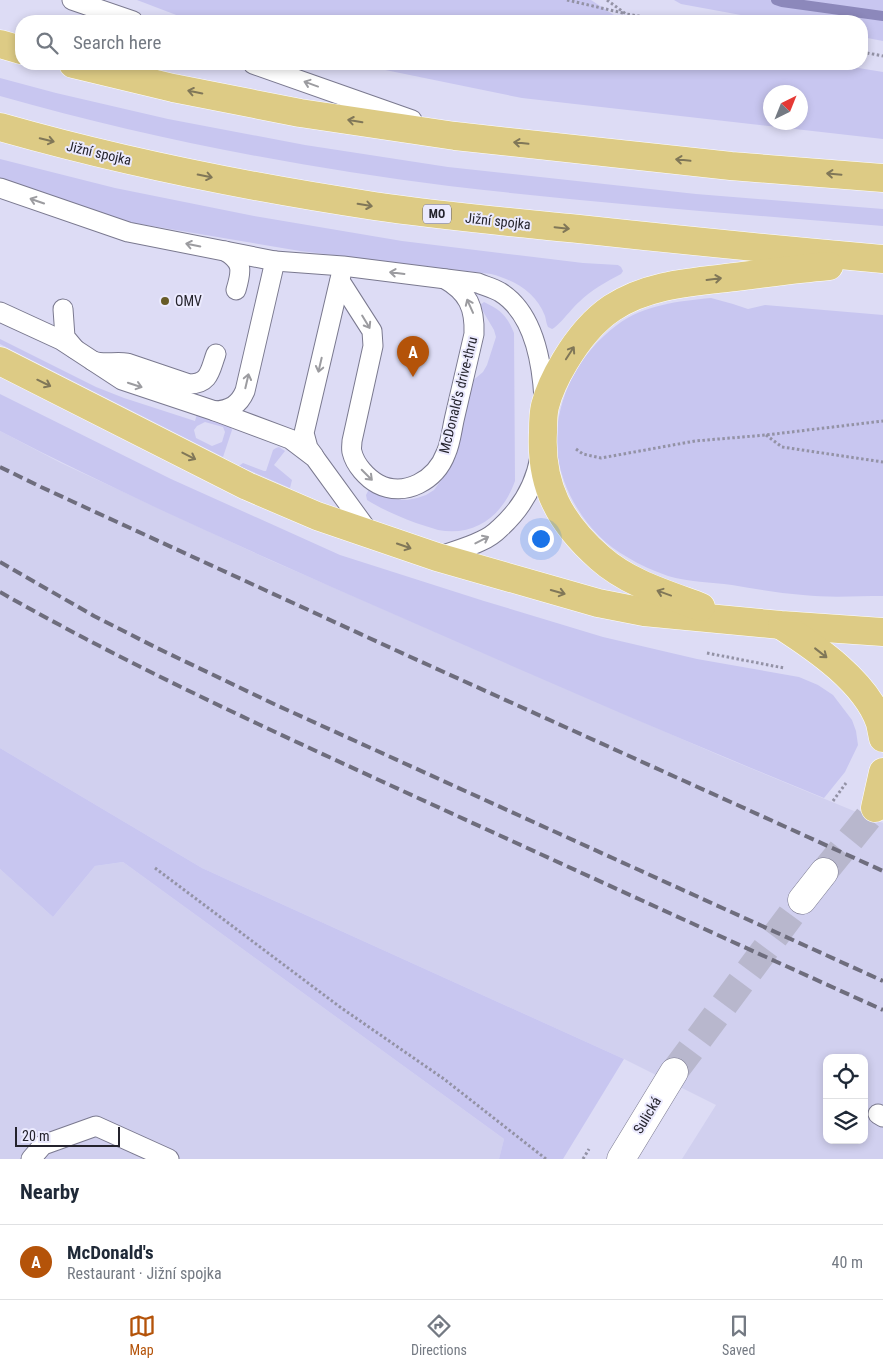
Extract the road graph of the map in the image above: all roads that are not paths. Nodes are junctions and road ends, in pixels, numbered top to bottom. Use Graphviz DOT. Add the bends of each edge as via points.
graph roads {
  1 [pos="72,0"];
  2 [pos="116,15"];
  3 [pos="0,44"];
  4 [pos="15,48"];
  5 [pos="98,70"];
  6 [pos="270,70"];
  7 [pos="0,128"];
  8 [pos="456,136"];
  9 [pos="883,178"];
  10 [pos="0,188"];
  11 [pos="225,251"];
  12 [pos="882,259"];
  13 [pos="275,261"];
  14 [pos="341,274"];
  15 [pos="445,279"];
  16 [pos="236,290"];
  17 [pos="63,309"];
  18 [pos="0,312"];
  19 [pos="75,350"];
  20 [pos="216,354"];
  21 [pos="0,361"];
  22 [pos="92,361"];
  23 [pos="544,408"];
  24 [pos="215,411"];
  25 [pos="542,450"];
  26 [pos="315,458"];
  27 [pos="371,534"];
  28 [pos="437,557"];
  29 [pos="742,621"];
  30 [pos="781,625"];
  31 [pos="883,632"];
  32 [pos="883,738"];
  33 [pos="883,772"];
  34 [pos="876,807"];
  35 [pos="824,872"];
  36 [pos="802,900"];
  37 [pos="674,1072"];
  38 [pos="31,1159"];
  39 [pos="169,1159"];
  40 [pos="621,1159"];
  1 -- 2 [label="lane"];
  3 -- 4 [label="highway"];
  8 -- 5 [label="highway, one-way" via="300,112"];
  8 -- 6 [label="lane, one-way"];
  7 -- 12 [label="highway, Jižní spojka / MO, one-way" via="160,167 376,206"];
  9 -- 8 [label="highway, one-way" via="731,166"];
  11 -- 10 [label="lane, one-way" via="128,232"];
  11 -- 13 [label="lane"];
  11 -- 16 [label="lane" via="233,256 240,268"];
  23 -- 12 [label="highway, one-way" via="551,387 581,336 595,321 627,300 683,283"];
  13 -- 14 [label="lane"];
  24 -- 13 [label="lane, one-way" via="231,408 245,391"];
  15 -- 14 [label="lane, one-way"];
  14 -- 15 [label="lane, McDonald's drive-thru, one-way" via="373,338 352,452 364,473 384,487 394,489 426,480 446,453 474,334 474,320 464,294"];
  14 -- 26 [label="lane, one-way" via="304,433"];
  15 -- 23 [label="lane" via="478,283 500,292 523,316 541,365"];
  17 -- 19 [label="lane" via="65,336"];
  18 -- 19 [label="lane" via="61,340"];
  19 -- 22 [label="lane"];
  20 -- 22 [label="lane" via="208,375 201,383 195,384 127,364"];
  21 -- 27 [label="highway, one-way" via="248,486"];
  22 -- 24 [label="lane, one-way" via="127,382"];
  23 -- 25 [label="highway"];
  24 -- 26 [label="lane" via="290,439"];
  28 -- 25 [label="lane, one-way" via="483,541 515,514 529,493"];
  29 -- 25 [label="highway, one-way" via="651,589 601,559 563,517 548,484"];
  26 -- 27 [label="lane"];
  27 -- 28 [label="highway, one-way"];
  28 -- 29 [label="highway, one-way" via="598,603 644,612"];
  29 -- 30 [label="highway"];
  30 -- 31 [label="highway"];
  30 -- 32 [label="highway, one-way" via="810,644 853,682 873,708"];
  33 -- 34 [label="highway"];
  35 -- 36 [label="street"];
  37 -- 40 [label="street, Sulická"];
  38 -- 39 [label="lane" via="43,1145 96,1126"];
}
